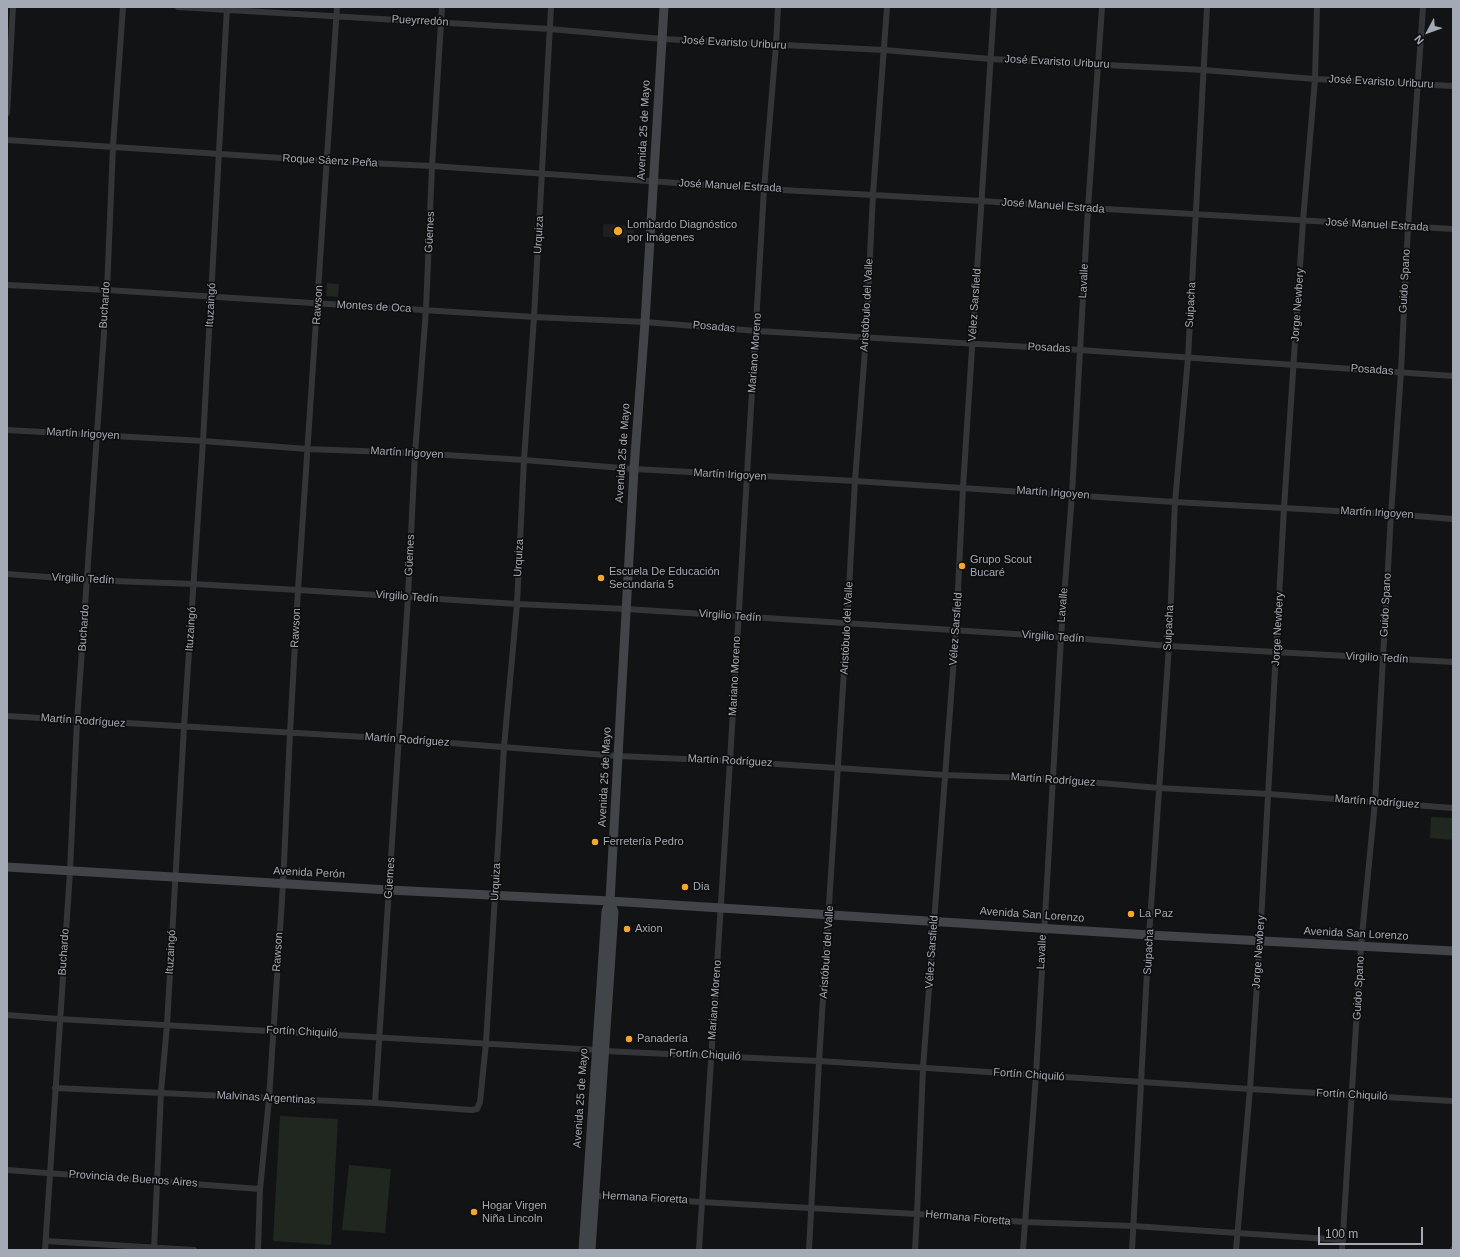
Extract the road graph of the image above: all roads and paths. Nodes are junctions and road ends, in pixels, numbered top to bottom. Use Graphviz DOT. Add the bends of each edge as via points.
graph roads {
  1 [pos="13,7"];
  2 [pos="123,7"];
  3 [pos="178,7"];
  4 [pos="337,7"];
  5 [pos="442,7"];
  6 [pos="551,7"];
  7 [pos="664,7"];
  8 [pos="778,7"];
  9 [pos="887,7"];
  10 [pos="994,7"];
  11 [pos="1102,7"];
  12 [pos="1207,7"];
  13 [pos="1318,7"];
  14 [pos="1423,7"];
  15 [pos="227,8"];
  16 [pos="337,16"];
  17 [pos="441,22"];
  18 [pos="550,29"];
  19 [pos="662,39"];
  20 [pos="776,44"];
  21 [pos="884,50"];
  22 [pos="991,59"];
  23 [pos="1098,65"];
  24 [pos="1204,70"];
  25 [pos="1315,79"];
  26 [pos="1418,85"];
  27 [pos="1453,86"];
  28 [pos="7,113"];
  29 [pos="7,140"];
  30 [pos="113,146"];
  31 [pos="219,154"];
  32 [pos="327,161"];
  33 [pos="432,166"];
  34 [pos="542,174"];
  35 [pos="653,182"];
  36 [pos="764,189"];
  37 [pos="873,194"];
  38 [pos="982,201"];
  39 [pos="1088,208"];
  40 [pos="1196,214"];
  41 [pos="1303,221"];
  42 [pos="1408,226"];
  43 [pos="1453,229"];
  44 [pos="7,285"];
  45 [pos="107,290"];
  46 [pos="211,297"];
  47 [pos="318,304"];
  48 [pos="426,310"];
  49 [pos="534,317"];
  50 [pos="645,322"];
  51 [pos="757,331"];
  52 [pos="866,337"];
  53 [pos="972,344"];
  54 [pos="1080,350"];
  55 [pos="1188,358"];
  56 [pos="1294,364"];
  57 [pos="1401,372"];
  58 [pos="1453,376"];
  59 [pos="7,430"];
  60 [pos="96,434"];
  61 [pos="203,441"];
  62 [pos="307,449"];
  63 [pos="415,454"];
  64 [pos="524,460"];
  65 [pos="634,469"];
  66 [pos="747,476"];
  67 [pos="855,481"];
  68 [pos="963,488"];
  69 [pos="1072,494"];
  70 [pos="1175,502"];
  71 [pos="1284,508"];
  72 [pos="1391,514"];
  73 [pos="1453,519"];
  74 [pos="7,574"];
  75 [pos="87,580"];
  76 [pos="194,584"];
  77 [pos="298,590"];
  78 [pos="408,597"];
  79 [pos="517,604"];
  80 [pos="626,609"];
  81 [pos="738,616"];
  82 [pos="848,624"];
  83 [pos="956,631"];
  84 [pos="1061,637"];
  85 [pos="1169,646"];
  86 [pos="1277,652"];
  87 [pos="1383,659"];
  88 [pos="1453,662"];
  89 [pos="7,716"];
  90 [pos="77,721"];
  91 [pos="184,727"];
  92 [pos="290,733"];
  93 [pos="399,739"];
  94 [pos="504,747"];
  95 [pos="618,756"];
  96 [pos="730,761"];
  97 [pos="838,767"];
  98 [pos="944,775"];
  99 [pos="1053,779"];
  100 [pos="1160,788"];
  101 [pos="1269,794"];
  102 [pos="1375,802"];
  103 [pos="1453,808"];
  104 [pos="7,867"];
  105 [pos="70,870"];
  106 [pos="175,877"];
  107 [pos="283,884"];
  108 [pos="390,890"];
  109 [pos="495,895"];
  110 [pos="610,901"];
  111 [pos="720,908"];
  112 [pos="829,914"];
  113 [pos="934,921"];
  114 [pos="1043,928"];
  115 [pos="1149,935"];
  116 [pos="1260,940"];
  117 [pos="1361,946"];
  118 [pos="1453,951"];
  119 [pos="7,1015"];
  120 [pos="59,1019"];
  121 [pos="167,1025"];
  122 [pos="273,1031"];
  123 [pos="379,1037"];
  124 [pos="486,1043"];
  125 [pos="601,1051"];
  126 [pos="711,1055"];
  127 [pos="819,1061"];
  128 [pos="923,1068"];
  129 [pos="1036,1075"];
  130 [pos="1142,1082"];
  131 [pos="55,1088"];
  132 [pos="1250,1089"];
  133 [pos="161,1092"];
  134 [pos="1353,1096"];
  135 [pos="269,1099"];
  136 [pos="1453,1101"];
  137 [pos="375,1103"];
  138 [pos="477,1109"];
  139 [pos="7,1170"];
  140 [pos="50,1173"];
  141 [pos="158,1181"];
  142 [pos="260,1189"];
  143 [pos="590,1196"];
  144 [pos="701,1201"];
  145 [pos="812,1208"];
  146 [pos="918,1214"];
  147 [pos="1025,1222"];
  148 [pos="1133,1226"];
  149 [pos="1237,1234"];
  150 [pos="1343,1240"];
  151 [pos="46,1241"];
  152 [pos="154,1249"];
  153 [pos="45,1250"];
  154 [pos="194,1250"];
  155 [pos="258,1250"];
  156 [pos="583,1250"];
  157 [pos="591,1250"];
  158 [pos="699,1250"];
  159 [pos="809,1250"];
  160 [pos="915,1250"];
  161 [pos="1023,1250"];
  162 [pos="1132,1250"];
  163 [pos="1236,1250"];
  164 [pos="1342,1250"];
  1 -- 28 [label="street"];
  2 -- 30 [label="street, Buchardo"];
  3 -- 15 [label="street, Pueyrredón"];
  4 -- 16 [label="street, Rawson"];
  5 -- 17 [label="street, Güemes"];
  6 -- 18 [label="street, Urquiza"];
  7 -- 19 [label="main road, Avenida 25 de Mayo"];
  8 -- 20 [label="street, Mariano Moreno"];
  9 -- 21 [label="street, Aristóbulo del Valle"];
  10 -- 22 [label="street, Vélez Sarsfield"];
  11 -- 23 [label="street, Lavalle"];
  12 -- 24 [label="street, Suipacha"];
  13 -- 25 [label="street, Jorge Newbery"];
  14 -- 26 [label="street, Guido Spano"];
  15 -- 16 [label="street, Pueyrredón"];
  15 -- 31 [label="street, Ituzaingó"];
  16 -- 17 [label="street, Pueyrredón"];
  16 -- 32 [label="street, Rawson"];
  17 -- 18 [label="street, Pueyrredón"];
  17 -- 33 [label="street, Güemes"];
  18 -- 19 [label="street, Pueyrredón"];
  18 -- 34 [label="street, Urquiza"];
  19 -- 20 [label="street, José Evaristo Uriburu"];
  19 -- 35 [label="main road, Avenida 25 de Mayo"];
  20 -- 21 [label="street, José Evaristo Uriburu"];
  20 -- 36 [label="street, Mariano Moreno"];
  21 -- 22 [label="street, José Evaristo Uriburu"];
  21 -- 37 [label="street, Aristóbulo del Valle"];
  22 -- 23 [label="street, José Evaristo Uriburu"];
  22 -- 38 [label="street, Vélez Sarsfield"];
  23 -- 24 [label="street, José Evaristo Uriburu"];
  23 -- 39 [label="street, Lavalle"];
  24 -- 25 [label="street, José Evaristo Uriburu"];
  24 -- 40 [label="street, Suipacha"];
  25 -- 26 [label="street, José Evaristo Uriburu"];
  25 -- 41 [label="street, Jorge Newbery"];
  26 -- 27 [label="street, José Evaristo Uriburu"];
  26 -- 42 [label="street, Guido Spano"];
  29 -- 30 [label="street, Roque Sáenz Peña"];
  30 -- 31 [label="street, Roque Sáenz Peña"];
  30 -- 45 [label="street, Buchardo"];
  31 -- 32 [label="street, Roque Sáenz Peña"];
  31 -- 46 [label="street, Ituzaingó"];
  32 -- 33 [label="street, Roque Sáenz Peña"];
  32 -- 47 [label="street, Rawson"];
  33 -- 34 [label="street, Roque Sáenz Peña"];
  33 -- 48 [label="street, Güemes"];
  34 -- 35 [label="street, Roque Sáenz Peña"];
  34 -- 49 [label="street, Urquiza"];
  35 -- 36 [label="street, José Manuel Estrada"];
  35 -- 50 [label="main road, Avenida 25 de Mayo"];
  36 -- 37 [label="street, José Manuel Estrada"];
  36 -- 51 [label="street, Mariano Moreno"];
  37 -- 38 [label="street, José Manuel Estrada"];
  37 -- 52 [label="street, Aristóbulo del Valle"];
  38 -- 39 [label="street, José Manuel Estrada"];
  38 -- 53 [label="street, Vélez Sarsfield"];
  39 -- 40 [label="street, José Manuel Estrada"];
  39 -- 54 [label="street, Lavalle"];
  40 -- 41 [label="street, José Manuel Estrada"];
  40 -- 55 [label="street, Suipacha"];
  41 -- 42 [label="street, José Manuel Estrada"];
  41 -- 56 [label="street, Jorge Newbery"];
  42 -- 43 [label="street, José Manuel Estrada"];
  42 -- 57 [label="street, Guido Spano"];
  44 -- 45 [label="street, Montes de Oca"];
  45 -- 46 [label="street, Montes de Oca"];
  45 -- 60 [label="street, Buchardo"];
  46 -- 47 [label="street, Montes de Oca"];
  46 -- 61 [label="street, Ituzaingó"];
  47 -- 48 [label="street, Montes de Oca"];
  47 -- 62 [label="street, Rawson"];
  48 -- 49 [label="street, Montes de Oca"];
  48 -- 63 [label="street, Güemes"];
  49 -- 50 [label="street, Montes de Oca"];
  49 -- 64 [label="street, Urquiza"];
  50 -- 51 [label="street, Posadas"];
  50 -- 65 [label="main road, Avenida 25 de Mayo"];
  51 -- 52 [label="street, Posadas"];
  51 -- 66 [label="street, Mariano Moreno"];
  52 -- 53 [label="street, Posadas"];
  52 -- 67 [label="street, Aristóbulo del Valle"];
  53 -- 54 [label="street, Posadas"];
  53 -- 68 [label="street, Vélez Sarsfield"];
  54 -- 55 [label="street, Posadas"];
  54 -- 69 [label="street, Lavalle"];
  55 -- 56 [label="street, Posadas"];
  55 -- 70 [label="street, Suipacha"];
  56 -- 57 [label="street, Posadas"];
  56 -- 71 [label="street, Jorge Newbery"];
  57 -- 58 [label="street, Posadas"];
  57 -- 72 [label="street, Guido Spano"];
  59 -- 60 [label="street, Martín Irigoyen"];
  60 -- 61 [label="street, Martín Irigoyen"];
  60 -- 75 [label="street, Buchardo"];
  61 -- 62 [label="street, Martín Irigoyen"];
  61 -- 76 [label="street, Ituzaingó"];
  62 -- 63 [label="street, Martín Irigoyen"];
  62 -- 77 [label="street, Rawson"];
  63 -- 64 [label="street, Martín Irigoyen"];
  63 -- 78 [label="street, Güemes"];
  64 -- 65 [label="street, Martín Irigoyen"];
  64 -- 79 [label="street, Urquiza"];
  65 -- 66 [label="street, Martín Irigoyen"];
  65 -- 80 [label="main road, Avenida 25 de Mayo"];
  66 -- 67 [label="street, Martín Irigoyen"];
  66 -- 81 [label="street, Mariano Moreno"];
  67 -- 68 [label="street, Martín Irigoyen"];
  67 -- 82 [label="street, Aristóbulo del Valle"];
  68 -- 69 [label="street, Martín Irigoyen"];
  68 -- 83 [label="street, Vélez Sarsfield"];
  69 -- 70 [label="street, Martín Irigoyen"];
  69 -- 84 [label="street, Lavalle"];
  70 -- 71 [label="street, Martín Irigoyen"];
  70 -- 85 [label="street, Suipacha"];
  71 -- 72 [label="street, Martín Irigoyen"];
  71 -- 86 [label="street, Jorge Newbery"];
  72 -- 73 [label="street, Martín Irigoyen"];
  72 -- 87 [label="street, Guido Spano"];
  74 -- 75 [label="street, Virgilio Tedín"];
  75 -- 76 [label="street, Virgilio Tedín"];
  75 -- 90 [label="street, Buchardo"];
  76 -- 77 [label="street, Virgilio Tedín"];
  76 -- 91 [label="street, Ituzaingó"];
  77 -- 78 [label="street, Virgilio Tedín"];
  77 -- 92 [label="street, Rawson"];
  78 -- 79 [label="street, Virgilio Tedín"];
  78 -- 93 [label="street, Güemes"];
  79 -- 80 [label="street, Virgilio Tedín"];
  79 -- 94 [label="street, Urquiza"];
  80 -- 81 [label="street, Virgilio Tedín"];
  80 -- 95 [label="main road, Avenida 25 de Mayo"];
  81 -- 82 [label="street, Virgilio Tedín"];
  81 -- 96 [label="street, Mariano Moreno"];
  82 -- 83 [label="street, Virgilio Tedín"];
  82 -- 97 [label="street, Aristóbulo del Valle"];
  83 -- 84 [label="street, Virgilio Tedín"];
  83 -- 98 [label="street, Vélez Sarsfield"];
  84 -- 85 [label="street, Virgilio Tedín"];
  84 -- 99 [label="street, Lavalle"];
  85 -- 86 [label="street, Virgilio Tedín"];
  85 -- 100 [label="street, Suipacha"];
  86 -- 87 [label="street, Virgilio Tedín"];
  86 -- 101 [label="street, Jorge Newbery"];
  87 -- 88 [label="street, Virgilio Tedín"];
  87 -- 102 [label="street, Guido Spano"];
  89 -- 90 [label="street, Martín Rodríguez"];
  90 -- 91 [label="street, Martín Rodríguez"];
  90 -- 105 [label="street, Buchardo"];
  91 -- 92 [label="street, Martín Rodríguez"];
  91 -- 106 [label="street, Ituzaingó"];
  92 -- 93 [label="street, Martín Rodríguez"];
  92 -- 107 [label="street, Rawson"];
  93 -- 94 [label="street, Martín Rodríguez"];
  93 -- 108 [label="street, Güemes"];
  94 -- 95 [label="street, Martín Rodríguez"];
  94 -- 109 [label="street, Urquiza"];
  95 -- 96 [label="street, Martín Rodríguez"];
  95 -- 110 [label="main road, Avenida 25 de Mayo"];
  96 -- 97 [label="street, Martín Rodríguez"];
  96 -- 111 [label="street, Mariano Moreno"];
  97 -- 98 [label="street, Martín Rodríguez"];
  97 -- 112 [label="street, Aristóbulo del Valle"];
  98 -- 99 [label="street, Martín Rodríguez"];
  98 -- 113 [label="street, Vélez Sarsfield"];
  99 -- 100 [label="street, Martín Rodríguez"];
  99 -- 114 [label="street, Lavalle"];
  100 -- 101 [label="street, Martín Rodríguez"];
  100 -- 115 [label="street, Suipacha"];
  101 -- 102 [label="street, Martín Rodríguez"];
  101 -- 116 [label="street, Jorge Newbery"];
  102 -- 103 [label="street, Martín Rodríguez"];
  102 -- 117 [label="street, Guido Spano"];
  104 -- 105 [label="main road, Avenida Perón"];
  105 -- 106 [label="main road, Avenida Perón"];
  105 -- 120 [label="street, Buchardo"];
  106 -- 107 [label="main road, Avenida Perón"];
  106 -- 121 [label="street, Ituzaingó"];
  107 -- 108 [label="main road, Avenida Perón"];
  107 -- 122 [label="street, Rawson"];
  108 -- 109 [label="main road, Avenida Perón"];
  108 -- 123 [label="street, Güemes"];
  109 -- 110 [label="main road, Avenida Perón"];
  109 -- 124 [label="street, Urquiza"];
  110 -- 111 [label="main road, Avenida San Lorenzo"];
  110 -- 125 [label="main road, Avenida 25 de Mayo" via="614,912"];
  111 -- 112 [label="main road, Avenida San Lorenzo"];
  111 -- 126 [label="street, Mariano Moreno"];
  112 -- 113 [label="main road, Avenida San Lorenzo"];
  112 -- 127 [label="street, Aristóbulo del Valle"];
  113 -- 114 [label="main road, Avenida San Lorenzo"];
  113 -- 128 [label="street, Vélez Sarsfield"];
  114 -- 115 [label="main road, Avenida San Lorenzo"];
  114 -- 129 [label="street, Lavalle"];
  115 -- 116 [label="main road, Avenida San Lorenzo"];
  115 -- 130 [label="street, Suipacha"];
  116 -- 117 [label="main road, Avenida San Lorenzo"];
  116 -- 132 [label="street, Jorge Newbery"];
  117 -- 118 [label="main road, Avenida San Lorenzo"];
  117 -- 134 [label="street, Guido Spano"];
  119 -- 120 [label="street, Fortín Chiquiló"];
  120 -- 121 [label="street, Fortín Chiquiló"];
  120 -- 131 [label="street, Buchardo"];
  121 -- 122 [label="street, Fortín Chiquiló"];
  121 -- 133 [label="street, Ituzaingó"];
  122 -- 123 [label="street, Fortín Chiquiló"];
  122 -- 135 [label="street, Rawson"];
  123 -- 124 [label="street, Fortín Chiquiló"];
  123 -- 137 [label="street, Güemes"];
  124 -- 125 [label="street, Fortín Chiquiló"];
  124 -- 138 [label="street, Urquiza" via="480,1102"];
  125 -- 126 [label="street, Fortín Chiquiló"];
  125 -- 143 [label="main road, Avenida 25 de Mayo"];
  126 -- 127 [label="street, Fortín Chiquiló"];
  126 -- 144 [label="street, Mariano Moreno"];
  127 -- 128 [label="street, Fortín Chiquiló"];
  127 -- 145 [label="street, Aristóbulo del Valle"];
  128 -- 129 [label="street, Fortín Chiquiló"];
  128 -- 146 [label="street, Vélez Sarsfield"];
  129 -- 130 [label="street, Fortín Chiquiló"];
  129 -- 147 [label="street, Lavalle"];
  130 -- 132 [label="street, Fortín Chiquiló"];
  130 -- 148 [label="street, Suipacha"];
  131 -- 133 [label="street, Malvinas Argentinas"];
  131 -- 140 [label="street, Buchardo"];
  132 -- 134 [label="street, Fortín Chiquiló"];
  132 -- 149 [label="street, Jorge Newbery"];
  133 -- 135 [label="street, Malvinas Argentinas"];
  133 -- 141 [label="street, Ituzaingó"];
  134 -- 136 [label="street, Fortín Chiquiló"];
  134 -- 150 [label="street, Guido Spano"];
  135 -- 137 [label="street, Malvinas Argentinas"];
  135 -- 142 [label="street, Rawson"];
  137 -- 138 [label="street, Malvinas Argentinas"];
  139 -- 140 [label="street, Provincia de Buenos Aires"];
  140 -- 141 [label="street, Provincia de Buenos Aires"];
  140 -- 151 [label="street, Buchardo"];
  141 -- 142 [label="street, Provincia de Buenos Aires"];
  141 -- 152 [label="street, Ituzaingó"];
  142 -- 155 [label="street, Rawson"];
  143 -- 144 [label="street, Hermana Fioretta"];
  143 -- 156 [label="main road, Avenida 25 de Mayo"];
  143 -- 157 [label="main road, Avenida 25 de Mayo"];
  144 -- 145 [label="street, Hermana Fioretta"];
  144 -- 158 [label="street, Mariano Moreno"];
  145 -- 146 [label="street, Hermana Fioretta"];
  145 -- 159 [label="street, Aristóbulo del Valle"];
  146 -- 147 [label="street, Hermana Fioretta"];
  146 -- 160 [label="street, Vélez Sarsfield"];
  147 -- 148 [label="street, Hermana Fioretta"];
  147 -- 161 [label="street, Lavalle"];
  148 -- 149 [label="street, Hermana Fioretta"];
  148 -- 162 [label="street, Suipacha"];
  149 -- 150 [label="street, Hermana Fioretta"];
  149 -- 163 [label="street, Jorge Newbery"];
  150 -- 164 [label="street, Guido Spano"];
  151 -- 152 [label="street"];
  151 -- 153 [label="street, Buchardo"];
  152 -- 154 [label="street"];
}
